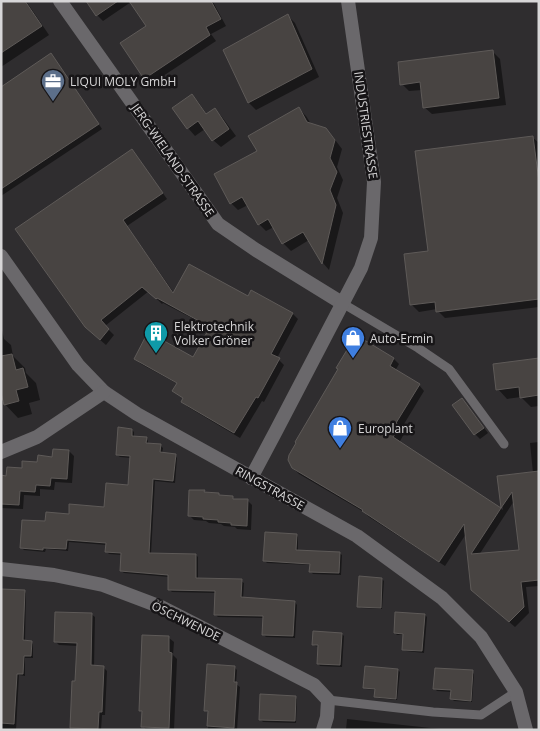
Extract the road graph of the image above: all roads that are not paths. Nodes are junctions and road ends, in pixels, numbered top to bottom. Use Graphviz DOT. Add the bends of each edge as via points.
graph roads {
  1 [pos="60,1"];
  2 [pos="348,1"];
  3 [pos="1,256"];
  4 [pos="342,303"];
  5 [pos="104,392"];
  6 [pos="504,444"];
  7 [pos="1,452"];
  8 [pos="251,478"];
  9 [pos="1,569"];
  10 [pos="516,692"];
  11 [pos="328,700"];
  12 [pos="323,730"];
  13 [pos="526,730"];
  1 -- 4 [label="street, JERG-WIELAND-STRASSE" via="218,224"];
  2 -- 4 [label="street, INDUSTRIESTRASSE" via="374,182 371,238"];
  3 -- 5 [label="street, RINGSTRASSE" via="78,365"];
  4 -- 6 [label="lane" via="449,369"];
  4 -- 8 [label="street, INDUSTRIESTRASSE"];
  5 -- 7 [label="street" via="37,437"];
  5 -- 8 [label="street, RINGSTRASSE"];
  8 -- 10 [label="street, RINGSTRASSE" via="357,536 442,598 481,637"];
  9 -- 11 [label="street, ÖSCHWENDE" via="103,585 161,606 314,685"];
  10 -- 11 [label="lane" via="481,715"];
  10 -- 13 [label="street, RINGSTRASSE"];
  11 -- 12 [label="street" via="328,717"];
}
